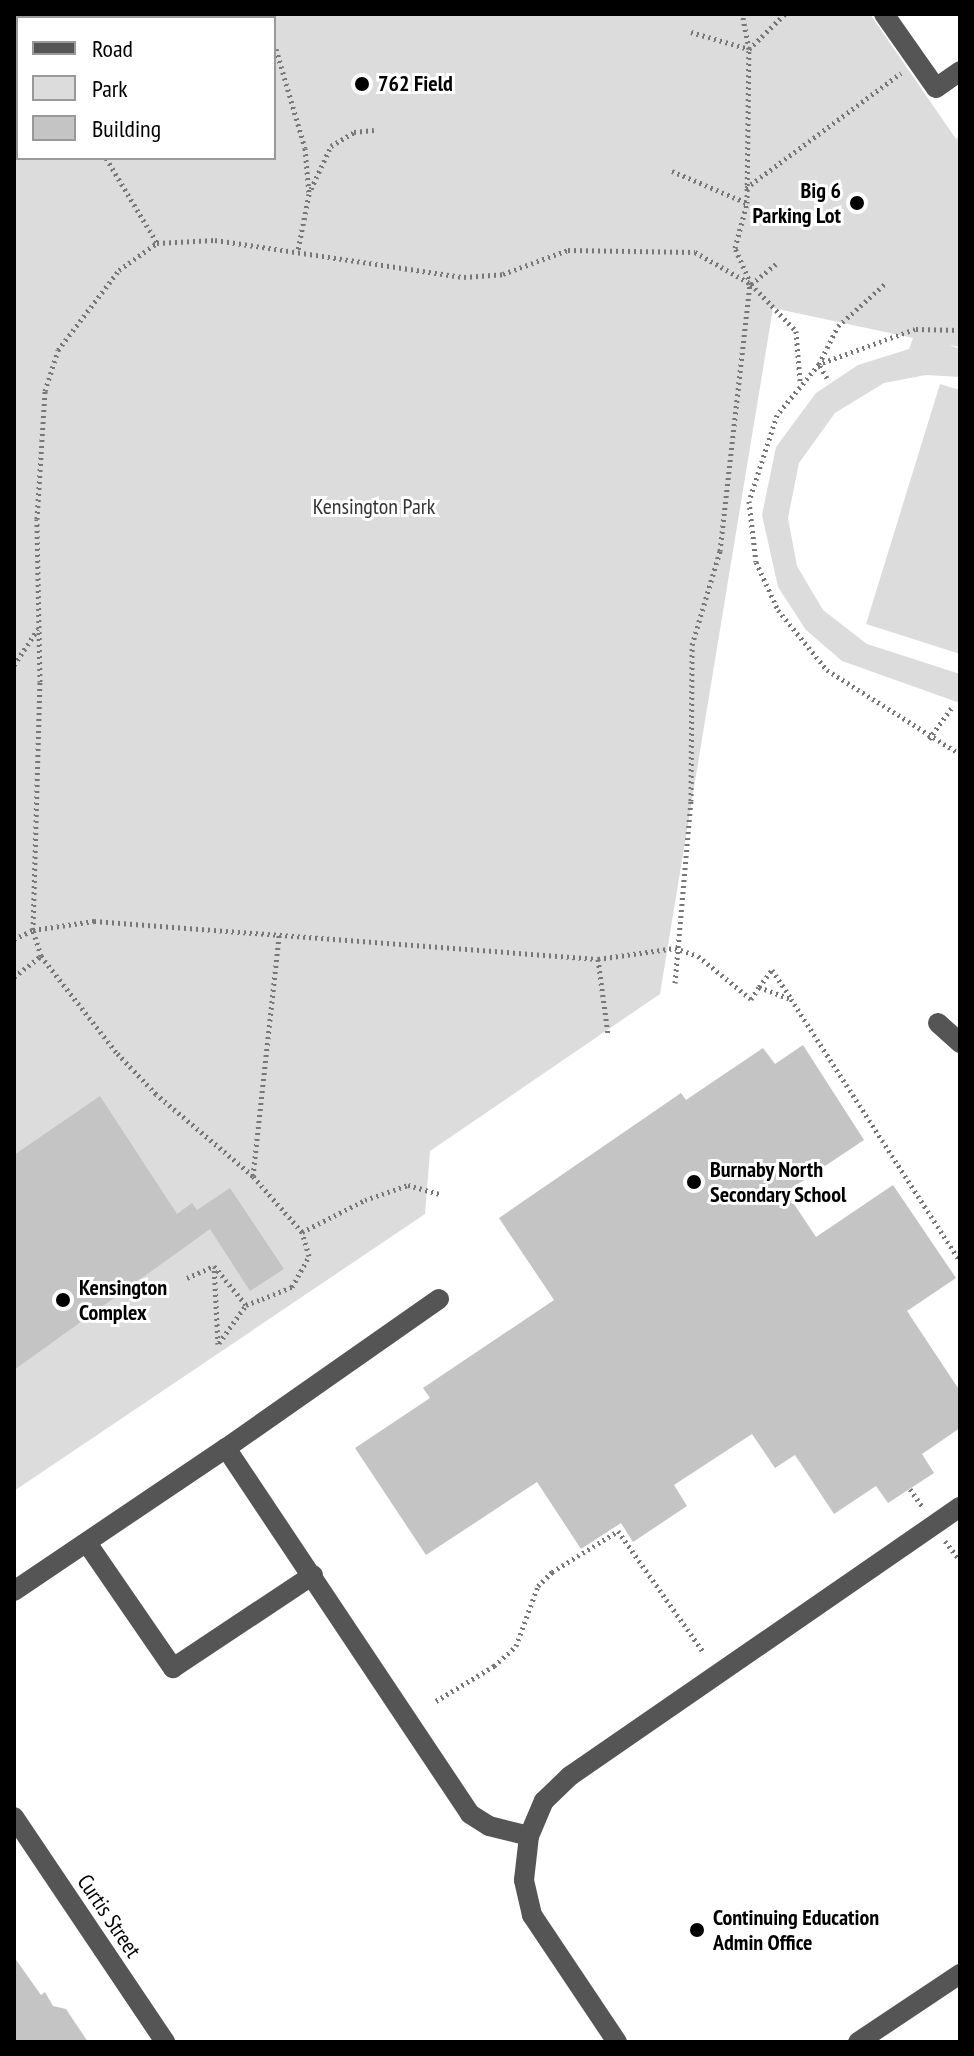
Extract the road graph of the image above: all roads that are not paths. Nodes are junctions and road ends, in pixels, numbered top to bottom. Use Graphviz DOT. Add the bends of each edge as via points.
graph roads {
  1 [pos="884,14"];
  2 [pos="960,71"];
  3 [pos="938,1023"];
  4 [pos="960,1043"];
  5 [pos="439,1299"];
  6 [pos="226,1448"];
  7 [pos="960,1507"];
  8 [pos="87,1543"];
  9 [pos="313,1575"];
  10 [pos="14,1591"];
  11 [pos="14,1817"];
  12 [pos="529,1836"];
  13 [pos="960,1974"];
  14 [pos="165,2042"];
  15 [pos="617,2042"];
  16 [pos="858,2042"];
  1 -- 2 [label="street" via="936,88"];
  3 -- 4 [label="street"];
  5 -- 6 [label="street"];
  6 -- 8 [label="street"];
  6 -- 9 [label="street"];
  7 -- 12 [label="street" via="570,1776 544,1801"];
  8 -- 9 [label="street" via="173,1668"];
  8 -- 10 [label="street"];
  9 -- 12 [label="street" via="470,1814 489,1826"];
  11 -- 14 [label="street, Curtis Street"];
  12 -- 15 [label="street" via="524,1880 532,1915"];
  13 -- 16 [label="street"];
}
